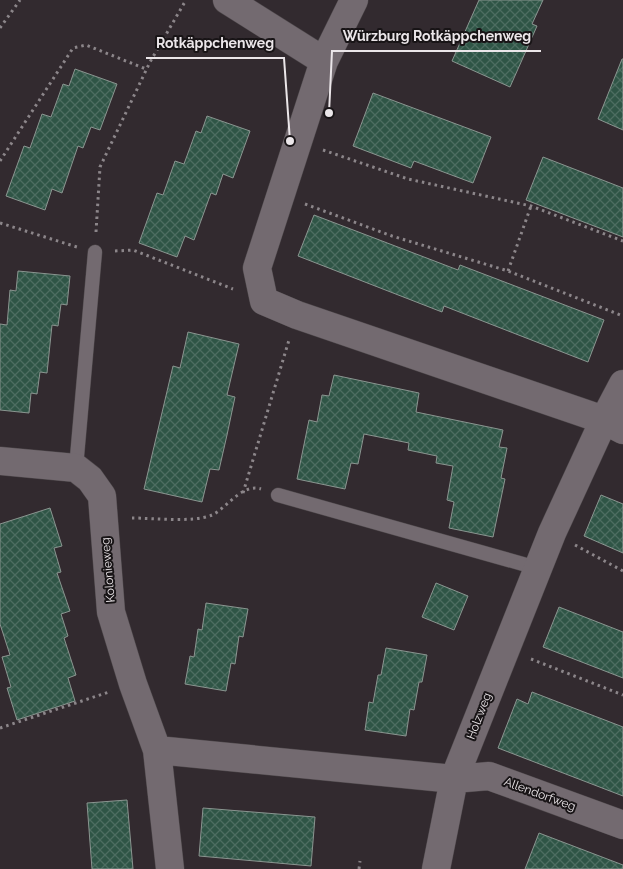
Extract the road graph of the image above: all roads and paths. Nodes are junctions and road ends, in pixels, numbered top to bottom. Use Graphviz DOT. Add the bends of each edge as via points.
graph roads {
  1 [pos="20,0"];
  2 [pos="186,0"];
  3 [pos="227,0"];
  4 [pos="354,0"];
  5 [pos="0,28"];
  6 [pos="324,61"];
  7 [pos="146,69"];
  8 [pos="299,141"];
  9 [pos="0,161"];
  10 [pos="281,195"];
  11 [pos="531,206"];
  12 [pos="0,223"];
  13 [pos="623,241"];
  14 [pos="95,252"];
  15 [pos="508,271"];
  16 [pos="264,301"];
  17 [pos="297,315"];
  18 [pos="623,316"];
  19 [pos="623,384"];
  20 [pos="613,425"];
  21 [pos="0,461"];
  22 [pos="76,468"];
  23 [pos="243,493"];
  24 [pos="278,495"];
  25 [pos="103,518"];
  26 [pos="552,534"];
  27 [pos="537,568"];
  28 [pos="623,570"];
  29 [pos="505,649"];
  30 [pos="133,684"];
  31 [pos="623,695"];
  32 [pos="0,728"];
  33 [pos="157,750"];
  34 [pos="454,779"];
  35 [pos="623,825"];
  36 [pos="360,861"];
  37 [pos="170,869"];
  38 [pos="359,869"];
  39 [pos="436,869"];
  1 -- 5 [label="path"];
  2 -- 7 [label="path"];
  3 -- 6 [label="street"];
  4 -- 6 [label="street"];
  6 -- 8 [label="street"];
  7 -- 9 [label="path" via="86,45 73,48"];
  7 -- 14 [label="path" via="100,166"];
  8 -- 10 [label="street"];
  8 -- 11 [label="path" via="408,179"];
  10 -- 15 [label="path" via="392,236"];
  10 -- 16 [label="street" via="258,268"];
  11 -- 13 [label="path"];
  11 -- 15 [label="path"];
  12 -- 14 [label="path"];
  14 -- 16 [label="path" via="134,250"];
  14 -- 22 [label="lane"];
  15 -- 18 [label="path"];
  16 -- 17 [label="street"];
  17 -- 20 [label="street"];
  17 -- 23 [label="path"];
  19 -- 20 [label="street, Holzweg"];
  20 -- 26 [label="street, Holzweg"];
  21 -- 22 [label="street"];
  22 -- 25 [label="street, Kolonieweg" via="90,479 102,496"];
  23 -- 24 [label="path" via="256,488"];
  23 -- 25 [label="path" via="215,514 203,518"];
  24 -- 27 [label="lane"];
  25 -- 30 [label="street, Kolonieweg" via="111,612"];
  26 -- 27 [label="street, Holzweg"];
  26 -- 28 [label="path"];
  27 -- 29 [label="street, Holzweg"];
  29 -- 31 [label="path"];
  29 -- 34 [label="street, Holzweg"];
  30 -- 32 [label="path"];
  30 -- 33 [label="street, Kolonieweg"];
  33 -- 34 [label="street"];
  33 -- 37 [label="street, Kolonieweg"];
  34 -- 35 [label="street, Allendorfweg" via="489,776"];
  34 -- 39 [label="street, Holzweg"];
  36 -- 38 [label="path"];
}
